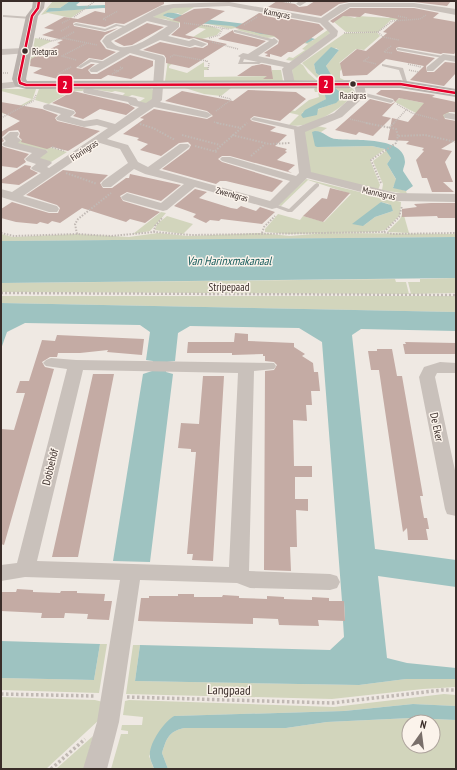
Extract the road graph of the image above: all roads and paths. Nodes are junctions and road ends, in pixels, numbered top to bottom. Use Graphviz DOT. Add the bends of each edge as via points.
graph roads {
  1 [pos="30,1"];
  2 [pos="39,1"];
  3 [pos="95,1"];
  4 [pos="231,3"];
  5 [pos="341,3"];
  6 [pos="419,3"];
  7 [pos="169,4"];
  8 [pos="84,10"];
  9 [pos="430,11"];
  10 [pos="118,12"];
  11 [pos="456,12"];
  12 [pos="4,16"];
  13 [pos="398,16"];
  14 [pos="32,17"];
  15 [pos="74,18"];
  16 [pos="144,18"];
  17 [pos="410,19"];
  18 [pos="323,21"];
  19 [pos="103,22"];
  20 [pos="62,23"];
  21 [pos="74,25"];
  22 [pos="176,25"];
  23 [pos="128,27"];
  24 [pos="235,30"];
  25 [pos="61,31"];
  26 [pos="344,32"];
  27 [pos="378,32"];
  28 [pos="70,34"];
  29 [pos="34,37"];
  30 [pos="160,37"];
  31 [pos="63,38"];
  32 [pos="206,41"];
  33 [pos="274,41"];
  34 [pos="404,41"];
  35 [pos="90,44"];
  36 [pos="399,49"];
  37 [pos="131,50"];
  38 [pos="25,51"];
  39 [pos="1,52"];
  40 [pos="165,57"];
  41 [pos="253,57"];
  42 [pos="443,57"];
  43 [pos="456,59"];
  44 [pos="105,64"];
  45 [pos="384,65"];
  46 [pos="292,66"];
  47 [pos="79,67"];
  48 [pos="430,69"];
  49 [pos="94,70"];
  50 [pos="208,70"];
  51 [pos="22,84"];
  52 [pos="290,84"];
  53 [pos="406,84"];
  54 [pos="159,85"];
  55 [pos="1,86"];
  56 [pos="38,89"];
  57 [pos="360,89"];
  58 [pos="88,91"];
  59 [pos="456,93"];
  60 [pos="232,99"];
  61 [pos="393,101"];
  62 [pos="151,105"];
  63 [pos="48,107"];
  64 [pos="407,109"];
  65 [pos="211,116"];
  66 [pos="453,117"];
  67 [pos="1,118"];
  68 [pos="253,119"];
  69 [pos="350,119"];
  70 [pos="118,128"];
  71 [pos="241,128"];
  72 [pos="389,128"];
  73 [pos="300,130"];
  74 [pos="14,134"];
  75 [pos="232,135"];
  76 [pos="398,136"];
  77 [pos="100,140"];
  78 [pos="183,140"];
  79 [pos="456,142"];
  80 [pos="293,143"];
  81 [pos="266,144"];
  82 [pos="220,145"];
  83 [pos="214,151"];
  84 [pos="226,159"];
  85 [pos="248,159"];
  86 [pos="134,164"];
  87 [pos="52,171"];
  88 [pos="149,172"];
  89 [pos="301,177"];
  90 [pos="193,183"];
  91 [pos="317,184"];
  92 [pos="103,185"];
  93 [pos="1,193"];
  94 [pos="378,193"];
  95 [pos="13,197"];
  96 [pos="127,197"];
  97 [pos="403,198"];
  98 [pos="456,198"];
  99 [pos="277,207"];
  100 [pos="53,209"];
  101 [pos="384,232"];
  102 [pos="1,233"];
  103 [pos="262,233"];
  104 [pos="456,233"];
  105 [pos="77,234"];
  106 [pos="1,293"];
  107 [pos="456,295"];
  108 [pos="51,363"];
  109 [pos="76,365"];
  110 [pos="268,366"];
  111 [pos="246,368"];
  112 [pos="456,368"];
  113 [pos="456,509"];
  114 [pos="25,569"];
  115 [pos="131,572"];
  116 [pos="1,573"];
  117 [pos="240,575"];
  118 [pos="330,582"];
  119 [pos="456,690"];
  120 [pos="1,694"];
  121 [pos="112,697"];
  122 [pos="87,738"];
  123 [pos="51,769"];
  124 [pos="95,769"];
  1 -- 14 [label="street"];
  2 -- 14 [label="street"];
  3 -- 8 [label="path"];
  4 -- 7 [label="street, Kamgras"];
  4 -- 18 [label="street, Kamgras"];
  5 -- 6 [label="street"];
  5 -- 18 [label="street"];
  6 -- 11 [label="street"];
  7 -- 16 [label="street, Kamgras"];
  9 -- 17 [label="path" via="422,18"];
  10 -- 19 [label="path"];
  12 -- 14 [label="lane"];
  13 -- 17 [label="path"];
  14 -- 38 [label="street"];
  15 -- 20 [label="path"];
  16 -- 22 [label="street"];
  16 -- 23 [label="street, Kamgras"];
  17 -- 27 [label="path" via="392,21"];
  18 -- 46 [label="street" via="334,34"];
  21 -- 23 [label="lane, Kamgras" via="105,30 116,25"];
  21 -- 25 [label="path"];
  22 -- 24 [label="path" via="206,25"];
  22 -- 30 [label="street" via="163,32 167,33"];
  23 -- 37 [label="street, Kamgras" via="106,41 110,46"];
  24 -- 33 [label="lane"];
  26 -- 27 [label="path"];
  27 -- 34 [label="path" via="383,37"];
  28 -- 31 [label="path"];
  29 -- 31 [label="path" via="52,41"];
  30 -- 32 [label="street" via="190,44"];
  30 -- 37 [label="street"];
  31 -- 35 [label="path"];
  32 -- 41 [label="path"];
  33 -- 41 [label="street"];
  36 -- 42 [label="lane"];
  37 -- 44 [label="street"];
  37 -- 54 [label="street, Kamgras" via="160,58"];
  38 -- 39 [label="street"];
  38 -- 51 [label="street" via="19,79"];
  40 -- 50 [label="path" via="174,55 207,62"];
  41 -- 46 [label="street"];
  42 -- 43 [label="street"];
  42 -- 48 [label="street"];
  44 -- 47 [label="lane" via="90,60"];
  44 -- 49 [label="street"];
  45 -- 53 [label="lane" via="402,69"];
  46 -- 52 [label="street" via="287,69"];
  51 -- 54 [label="street"];
  51 -- 55 [label="street"];
  52 -- 54 [label="street"];
  52 -- 57 [label="street" via="339,84"];
  53 -- 57 [label="street"];
  53 -- 59 [label="street"];
  54 -- 62 [label="street" via="157,100"];
  56 -- 67 [label="path" via="33,101"];
  57 -- 61 [label="lane"];
  57 -- 73 [label="street" via="338,116"];
  58 -- 62 [label="street"];
  60 -- 65 [label="path"];
  61 -- 64 [label="path"];
  62 -- 65 [label="street"];
  62 -- 70 [label="street, Fioringras"];
  63 -- 70 [label="street, Fioringras" via="70,113 62,118 84,124 96,122"];
  64 -- 66 [label="path" via="432,119"];
  64 -- 72 [label="path"];
  65 -- 71 [label="path"];
  68 -- 71 [label="path"];
  68 -- 73 [label="lane"];
  69 -- 72 [label="path"];
  70 -- 77 [label="street, Fioringras"];
  71 -- 75 [label="path"];
  72 -- 76 [label="path" via="396,129"];
  73 -- 89 [label="street"];
  74 -- 87 [label="street" via="8,138 15,140 8,144 42,152 31,159 46,163 37,168"];
  75 -- 81 [label="path"];
  75 -- 82 [label="path"];
  76 -- 79 [label="path" via="425,135"];
  76 -- 94 [label="path" via="396,143 371,160 382,185"];
  77 -- 86 [label="street" via="124,147"];
  77 -- 87 [label="street, Fioringras"];
  78 -- 82 [label="path"];
  78 -- 88 [label="street"];
  80 -- 81 [label="path"];
  81 -- 85 [label="path"];
  82 -- 83 [label="path"];
  84 -- 89 [label="street"];
  86 -- 88 [label="street, Zwenkgras"];
  86 -- 92 [label="street"];
  87 -- 92 [label="path"];
  87 -- 95 [label="street, Fioringras"];
  88 -- 90 [label="street, Zwenkgras"];
  89 -- 94 [label="street, Mannagras"];
  89 -- 99 [label="street"];
  90 -- 96 [label="street" via="163,207"];
  90 -- 99 [label="street, Zwenkgras"];
  91 -- 99 [label="lane" via="290,211"];
  93 -- 95 [label="street"];
  94 -- 97 [label="street, Mannagras"];
  95 -- 100 [label="street"];
  96 -- 105 [label="path" via="115,190 80,217 75,224"];
  97 -- 98 [label="street, Mannagras"];
  97 -- 101 [label="path" via="401,215"];
  99 -- 103 [label="path"];
  101 -- 103 [label="path"];
  101 -- 104 [label="path"];
  102 -- 105 [label="path" via="14,236"];
  103 -- 105 [label="path" via="191,235 154,232 111,236"];
  106 -- 107 [label="path, Stripepaad"];
  108 -- 109 [label="street"];
  109 -- 111 [label="street"];
  109 -- 114 [label="street, Dobbehôf"];
  110 -- 111 [label="street"];
  111 -- 117 [label="street"];
  112 -- 113 [label="street, De Eker" via="434,368 427,377"];
  114 -- 115 [label="street"];
  114 -- 116 [label="street"];
  115 -- 117 [label="street"];
  115 -- 121 [label="street"];
  117 -- 118 [label="street" via="250,580"];
  119 -- 121 [label="path, Langpaad" via="332,702"];
  120 -- 121 [label="path, Langpaad"];
  121 -- 124 [label="street" via="105,738"];
  122 -- 123 [label="path"];
}
